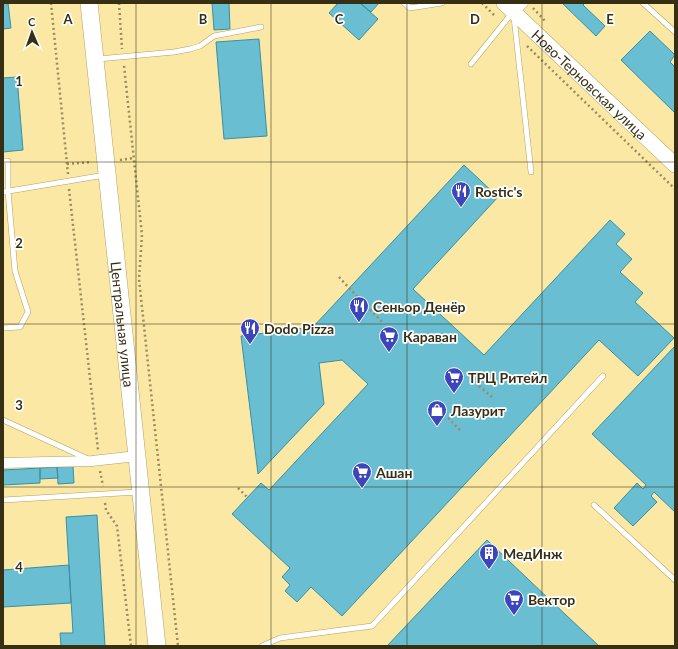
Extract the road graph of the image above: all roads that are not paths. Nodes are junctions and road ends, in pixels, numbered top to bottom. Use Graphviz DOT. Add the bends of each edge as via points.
graph roads {
  1 [pos="89,3"];
  2 [pos="404,3"];
  3 [pos="442,3"];
  4 [pos="643,3"];
  5 [pos="513,6"];
  6 [pos="261,27"];
  7 [pos="675,32"];
  8 [pos="95,60"];
  9 [pos="471,64"];
  10 [pos="3,161"];
  11 [pos="675,165"];
  12 [pos="531,172"];
  13 [pos="108,175"];
  14 [pos="6,192"];
  15 [pos="3,328"];
  16 [pos="603,376"];
  17 [pos="3,420"];
  18 [pos="137,456"];
  19 [pos="96,460"];
  20 [pos="3,463"];
  21 [pos="141,492"];
  22 [pos="3,500"];
  23 [pos="594,505"];
  24 [pos="675,580"];
  25 [pos="157,646"];
  26 [pos="262,646"];
  1 -- 8 [label="main road, Центральная улица"];
  2 -- 3 [label="lane" via="410,8"];
  4 -- 7 [label="lane"];
  5 -- 9 [label="lane" via="503,24"];
  5 -- 11 [label="main road, Ново-Терновская улица"];
  5 -- 12 [label="lane"];
  6 -- 8 [label="lane" via="214,36 200,46 190,49"];
  8 -- 13 [label="main road, Центральная улица"];
  10 -- 14 [label="lane" via="8,161"];
  13 -- 14 [label="lane"];
  13 -- 18 [label="main road, Центральная улица"];
  14 -- 15 [label="lane" via="15,271 28,312 20,327"];
  16 -- 26 [label="lane" via="372,626 280,638"];
  17 -- 19 [label="lane"];
  18 -- 19 [label="street"];
  18 -- 21 [label="main road, Центральная улица"];
  19 -- 20 [label="street"];
  21 -- 22 [label="lane"];
  21 -- 25 [label="main road, Центральная улица"];
  23 -- 24 [label="lane"];
}
